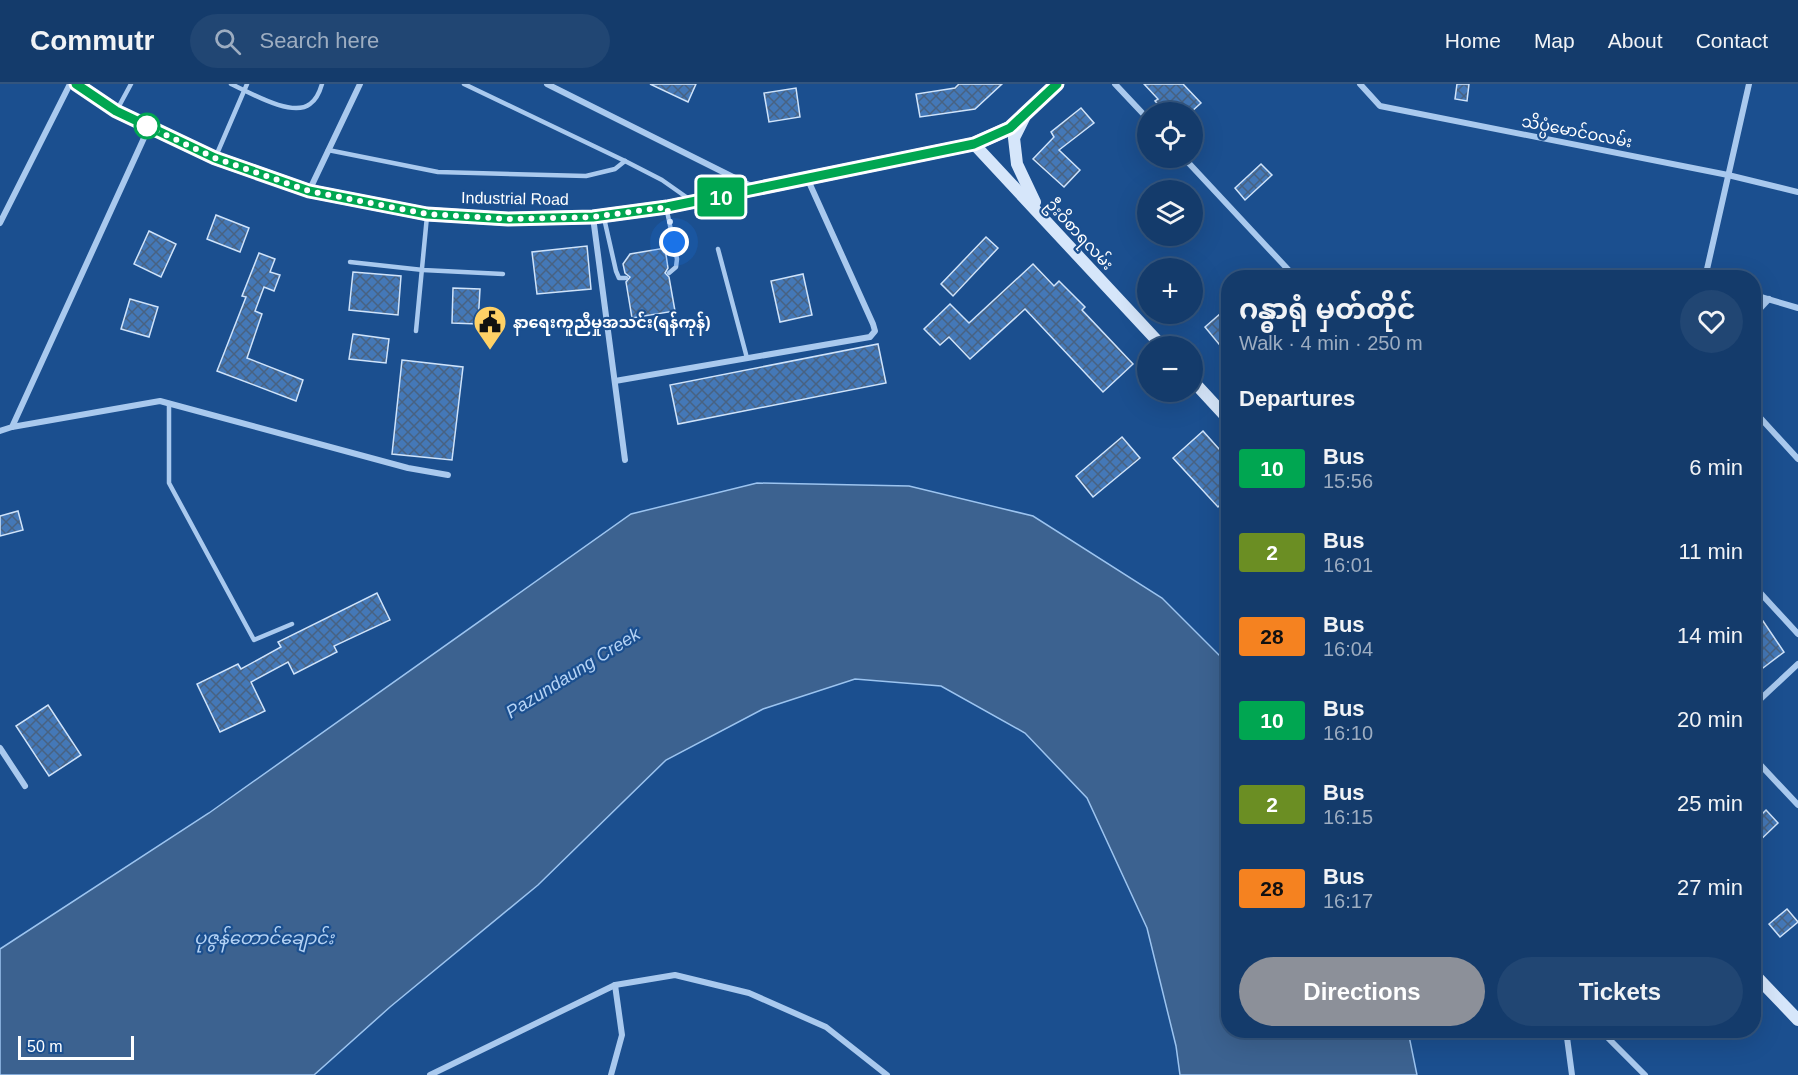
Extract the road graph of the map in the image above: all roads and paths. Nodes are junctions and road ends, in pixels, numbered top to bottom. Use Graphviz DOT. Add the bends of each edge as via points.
graph roads {
  1 [pos="70,84"];
  2 [pos="76,84"];
  3 [pos="131,84"];
  4 [pos="231,84"];
  5 [pos="247,84"];
  6 [pos="322,84"];
  7 [pos="360,84"];
  8 [pos="464,84"];
  9 [pos="547,84"];
  10 [pos="1057,84"];
  11 [pos="1115,84"];
  12 [pos="1360,84"];
  13 [pos="1749,84"];
  14 [pos="244,90"];
  15 [pos="1137,107"];
  16 [pos="116,111"];
  17 [pos="1026,113"];
  18 [pos="149,126"];
  19 [pos="974,144"];
  20 [pos="328,150"];
  21 [pos="215,158"];
  22 [pos="624,161"];
  23 [pos="1193,168"];
  24 [pos="1728,175"];
  25 [pos="807,179"];
  26 [pos="757,189"];
  27 [pos="309,191"];
  28 [pos="1798,192"];
  29 [pos="693,202"];
  30 [pos="667,207"];
  31 [pos="427,214"];
  32 [pos="598,216"];
  33 [pos="1044,219"];
  34 [pos="0,223"];
  35 [pos="718,249"];
  36 [pos="350,262"];
  37 [pos="423,270"];
  38 [pos="1289,270"];
  39 [pos="1707,270"];
  40 [pos="669,273"];
  41 [pos="503,274"];
  42 [pos="626,278"];
  43 [pos="1761,297"];
  44 [pos="1769,299"];
  45 [pos="1761,308"];
  46 [pos="1798,308"];
  47 [pos="416,331"];
  48 [pos="1153,336"];
  49 [pos="747,358"];
  50 [pos="615,381"];
  51 [pos="1203,392"];
  52 [pos="169,403"];
  53 [pos="1221,411"];
  54 [pos="1761,419"];
  55 [pos="12,427"];
  56 [pos="0,431"];
  57 [pos="1798,459"];
  58 [pos="625,460"];
  59 [pos="448,475"];
  60 [pos="1761,594"];
  61 [pos="292,624"];
  62 [pos="1798,634"];
  63 [pos="1798,664"];
  64 [pos="1761,698"];
  65 [pos="0,748"];
  66 [pos="1761,765"];
  67 [pos="25,786"];
  68 [pos="1798,805"];
  69 [pos="1761,981"];
  70 [pos="615,985"];
  71 [pos="1798,1020"];
  72 [pos="1567,1038"];
  73 [pos="1608,1038"];
  74 [pos="430,1075"];
  75 [pos="611,1075"];
  76 [pos="887,1075"];
  77 [pos="1572,1075"];
  78 [pos="1645,1075"];
  1 -- 34 [label="street"];
  2 -- 16 [label="main road, Industrial Road"];
  3 -- 16 [label="lane"];
  4 -- 14 [label="lane"];
  5 -- 14 [label="lane"];
  6 -- 14 [label="lane" via="310,104 298,109 282,107"];
  7 -- 20 [label="street"];
  8 -- 22 [label="lane"];
  9 -- 26 [label="street"];
  10 -- 17 [label="main road, Industrial Road"];
  11 -- 15 [label="street"];
  12 -- 24 [label="street, သိပ္ပံမောင်ဝလမ်း" via="1380,106"];
  13 -- 24 [label="street"];
  14 -- 21 [label="lane"];
  16 -- 18 [label="main road, Industrial Road"];
  17 -- 19 [label="main road, Industrial Road" via="1010,128"];
  17 -- 33 [label="main road" via="1014,138 1017,164"];
  18 -- 21 [label="main road, Industrial Road"];
  18 -- 55 [label="street"];
  19 -- 25 [label="main road, Industrial Road"];
  19 -- 33 [label="main road, ဦးဝိစာရလမ်း"];
  20 -- 22 [label="lane" via="460,173 586,176 615,169"];
  20 -- 27 [label="street"];
  21 -- 27 [label="main road, Industrial Road"];
  22 -- 29 [label="lane" via="662,180"];
  23 -- 38 [label="street"];
  24 -- 28 [label="street, သိပ္ပံမောင်ဝလမ်း"];
  24 -- 39 [label="street"];
  25 -- 26 [label="main road, Industrial Road"];
  25 -- 49 [label="street" via="875,331 870,337"];
  26 -- 29 [label="main road, Industrial Road"];
  27 -- 31 [label="main road, Industrial Road"];
  29 -- 30 [label="main road, Industrial Road"];
  30 -- 32 [label="main road, Industrial Road"];
  30 -- 40 [label="lane" via="677,259 676,267"];
  31 -- 32 [label="main road, Industrial Road" via="508,219"];
  31 -- 37 [label="lane"];
  32 -- 42 [label="lane" via="619,278"];
  32 -- 50 [label="street"];
  33 -- 48 [label="main road, ဦးဝိစာရလမ်း"];
  35 -- 49 [label="lane"];
  36 -- 37 [label="lane"];
  37 -- 41 [label="lane"];
  37 -- 47 [label="lane"];
  43 -- 44 [label="street"];
  44 -- 45 [label="street"];
  44 -- 46 [label="street"];
  49 -- 50 [label="street"];
  50 -- 58 [label="street"];
  51 -- 53 [label="main road"];
  52 -- 55 [label="street" via="160,401"];
  52 -- 59 [label="street" via="408,468"];
  52 -- 61 [label="lane" via="169,483 254,640"];
  54 -- 57 [label="street"];
  55 -- 56 [label="street"];
  60 -- 62 [label="street"];
  63 -- 64 [label="street"];
  65 -- 67 [label="street"];
  66 -- 68 [label="street"];
  69 -- 71 [label="main road"];
  70 -- 74 [label="street"];
  70 -- 75 [label="street" via="622,1035"];
  70 -- 76 [label="street" via="675,975 749,993 826,1027"];
  72 -- 77 [label="street"];
  73 -- 78 [label="street"];
}
